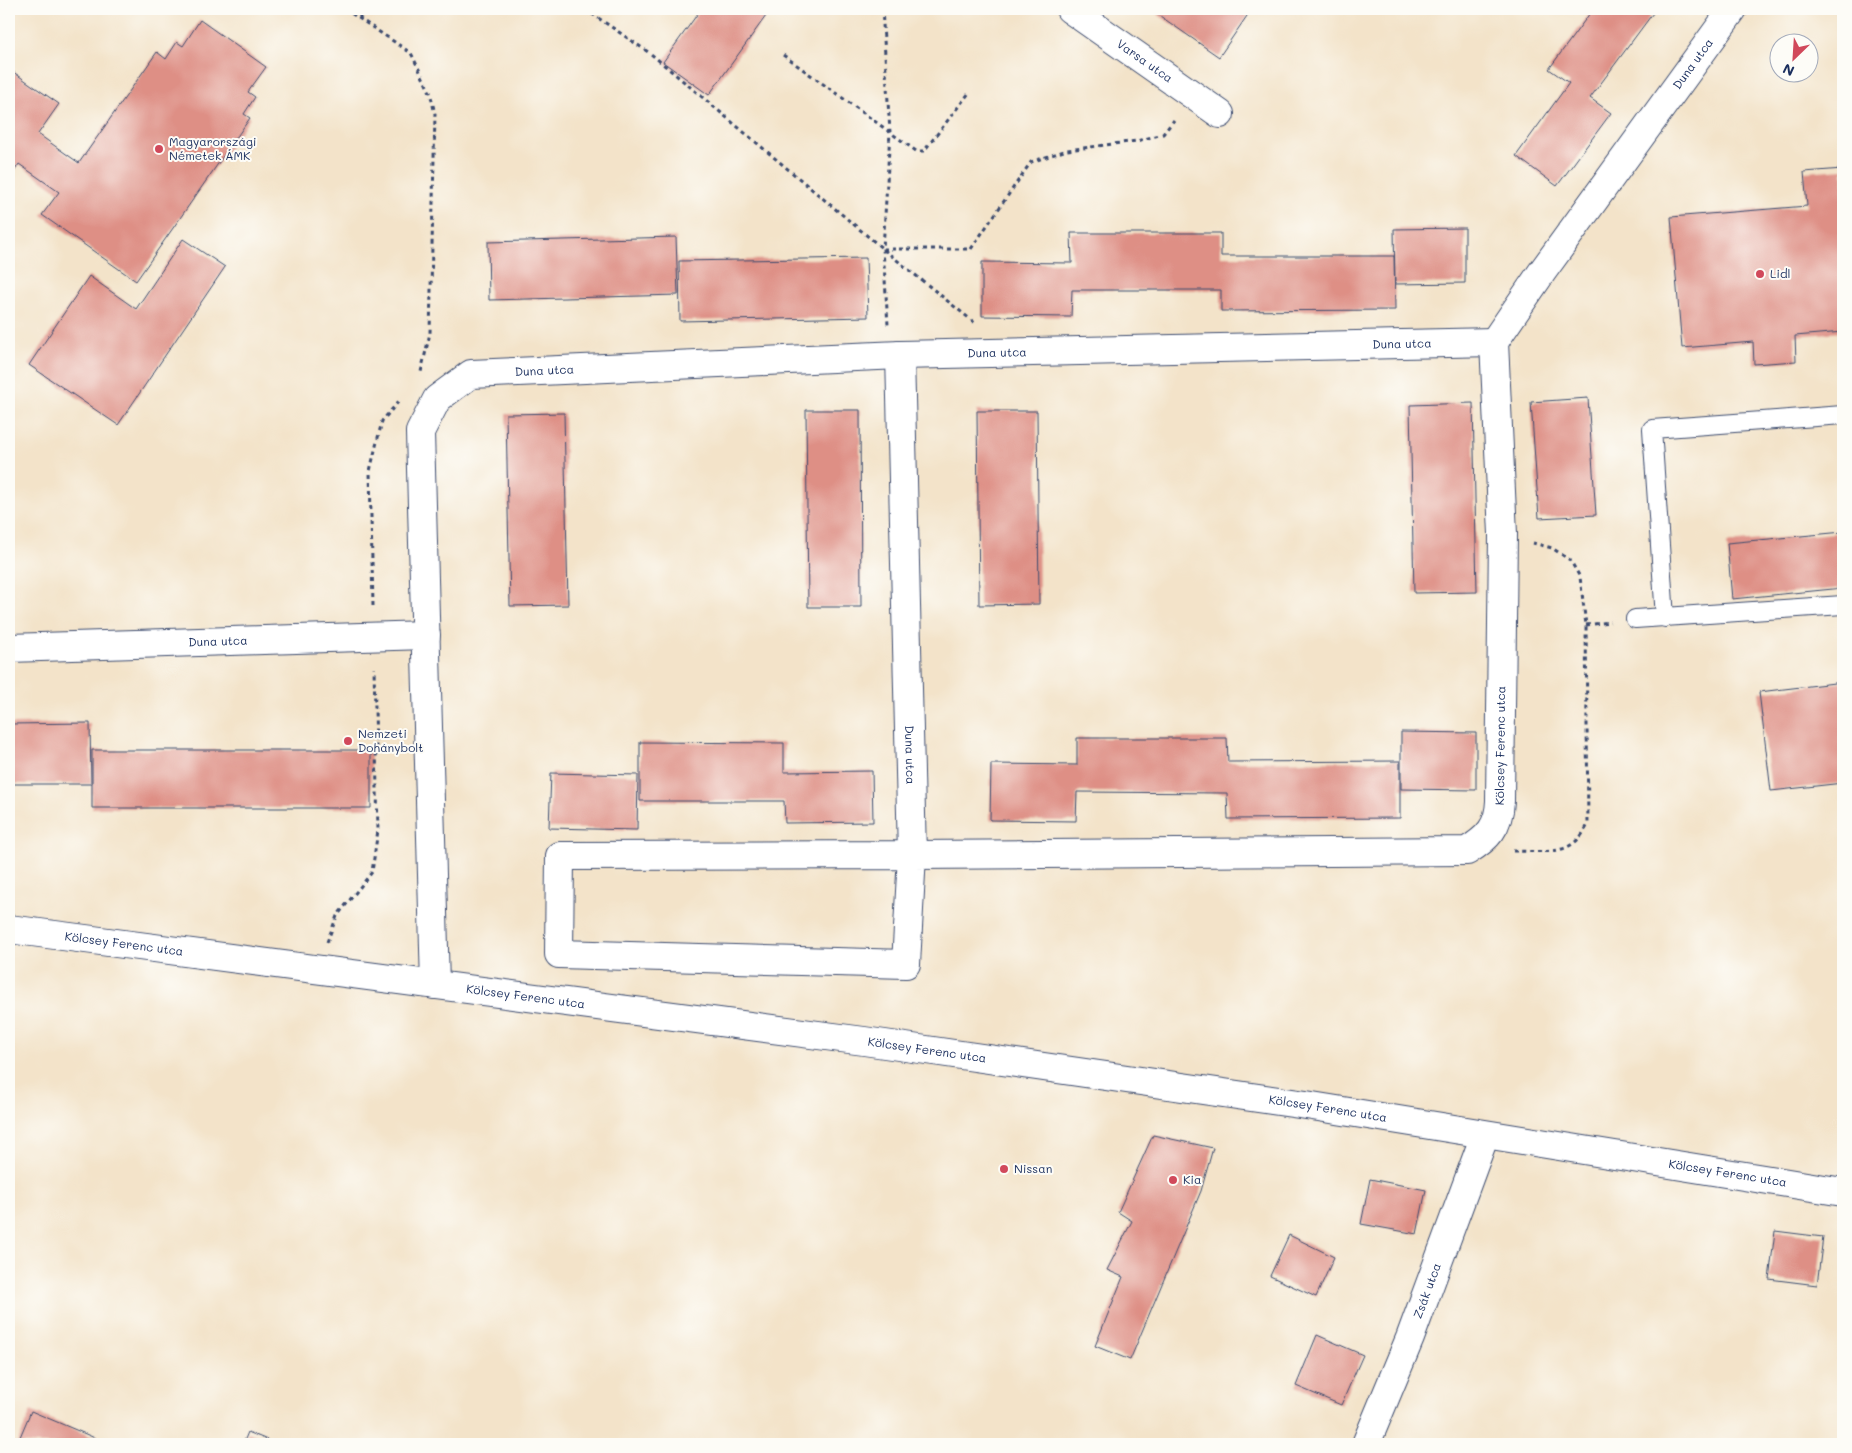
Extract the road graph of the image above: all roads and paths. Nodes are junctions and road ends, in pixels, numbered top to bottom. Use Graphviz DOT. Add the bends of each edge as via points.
graph roads {
  1 [pos="345,9"];
  2 [pos="366,9"];
  3 [pos="586,9"];
  4 [pos="882,9"];
  5 [pos="1070,9"];
  6 [pos="1733,9"];
  7 [pos="359,18"];
  8 [pos="783,55"];
  9 [pos="969,92"];
  10 [pos="1194,96"];
  11 [pos="1220,114"];
  12 [pos="890,132"];
  13 [pos="883,249"];
  14 [pos="1494,342"];
  15 [pos="1012,353"];
  16 [pos="895,356"];
  17 [pos="418,377"];
  18 [pos="403,397"];
  19 [pos="1843,415"];
  20 [pos="1503,534"];
  21 [pos="1843,605"];
  22 [pos="1664,618"];
  23 [pos="1636,619"];
  24 [pos="426,635"];
  25 [pos="374,637"];
  26 [pos="9,648"];
  27 [pos="1467,851"];
  28 [pos="912,856"];
  29 [pos="9,928"];
  30 [pos="323,970"];
  31 [pos="435,985"];
  32 [pos="1485,1135"];
  33 [pos="1843,1192"];
  34 [pos="1366,1444"];
  1 -- 7 [label="path"];
  2 -- 7 [label="path"];
  3 -- 13 [label="path" via="651,54"];
  4 -- 12 [label="path"];
  5 -- 10 [label="street, Varsa utca"];
  6 -- 14 [label="street, Duna utca"];
  7 -- 17 [label="path" via="411,53 430,92 435,114 430,333 423,370"];
  8 -- 12 [label="path"];
  9 -- 12 [label="path" via="924,152 916,151"];
  10 -- 11 [label="street, Varsa utca"];
  10 -- 13 [label="path" via="1162,134 1137,141 1067,150 1031,162 971,249"];
  12 -- 13 [label="path"];
  13 -- 15 [label="path"];
  13 -- 16 [label="path"];
  14 -- 15 [label="street, Duna utca"];
  14 -- 20 [label="street, Kölcsey Ferenc utca"];
  15 -- 16 [label="street, Duna utca"];
  16 -- 24 [label="street, Duna utca" via="471,374 437,399 420,432"];
  16 -- 28 [label="street, Duna utca"];
  18 -- 25 [label="path" via="382,421 370,470"];
  19 -- 22 [label="lane" via="1652,429"];
  20 -- 27 [label="street, Kölcsey Ferenc utca" via="1499,812 1495,825 1484,840"];
  20 -- 27 [label="path" via="1552,548 1570,560 1580,577 1586,625 1588,824 1583,836 1572,846 1559,851"];
  21 -- 22 [label="lane"];
  22 -- 23 [label="lane"];
  24 -- 25 [label="street, Duna utca"];
  24 -- 31 [label="street, Duna utca"];
  25 -- 26 [label="street, Duna utca"];
  25 -- 30 [label="path" via="378,830 372,872 337,916 326,946"];
  27 -- 28 [label="street"];
  28 -- 28 [label="street" via="560,856 559,954 906,964"];
  29 -- 30 [label="street, Kölcsey Ferenc utca"];
  30 -- 31 [label="street, Kölcsey Ferenc utca"];
  31 -- 32 [label="street, Kölcsey Ferenc utca" via="883,1044 1306,1105"];
  32 -- 33 [label="street, Kölcsey Ferenc utca"];
  32 -- 34 [label="street, Zsák utca" via="1410,1338"];
}
